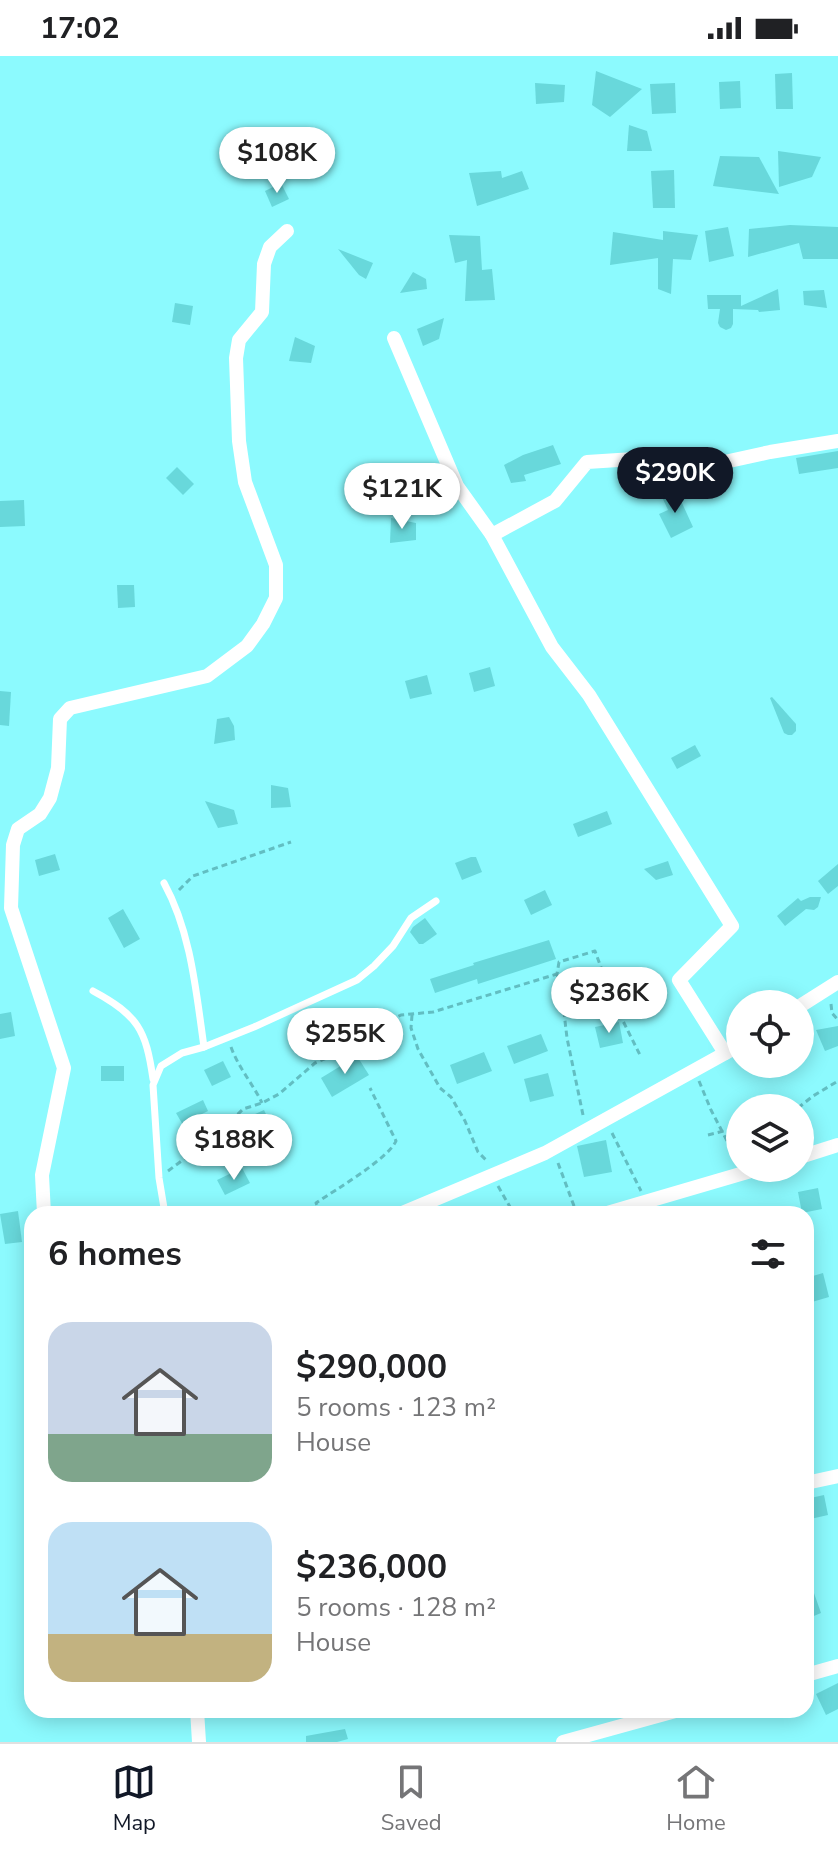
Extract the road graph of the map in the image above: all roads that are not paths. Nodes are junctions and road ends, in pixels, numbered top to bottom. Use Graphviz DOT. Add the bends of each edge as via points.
graph roads {
  1 [pos="287,231"];
  2 [pos="394,338"];
  3 [pos="838,441"];
  4 [pos="492,535"];
  5 [pos="0,831"];
  6 [pos="13,845"];
  7 [pos="164,883"];
  8 [pos="436,901"];
  9 [pos="5,910"];
  10 [pos="833,985"];
  11 [pos="93,991"];
  12 [pos="814,997"];
  13 [pos="204,1047"];
  14 [pos="725,1053"];
  15 [pos="153,1085"];
  16 [pos="838,1145"];
  17 [pos="814,1153"];
  18 [pos="726,1178"];
  19 [pos="44,1206"];
  20 [pos="164,1206"];
  21 [pos="419,1206"];
  22 [pos="631,1206"];
  23 [pos="838,1476"];
  24 [pos="814,1481"];
  25 [pos="838,1666"];
  26 [pos="814,1673"];
  27 [pos="198,1718"];
  28 [pos="650,1718"];
  29 [pos="199,1742"];
  30 [pos="563,1742"];
  1 -- 6 [label="street" via="270,247 262,312 239,340 236,358 245,482 276,565 276,598 247,646 207,676 70,708 60,719 58,768 50,798 40,814 18,829"];
  2 -- 4 [label="street" via="457,486"];
  3 -- 4 [label="street" via="697,468 665,457 587,462 555,501"];
  4 -- 14 [label="street" via="552,647 589,695 732,926 679,980"];
  5 -- 6 [label="street"];
  6 -- 9 [label="street"];
  7 -- 13 [label="lane" via="187,948"];
  8 -- 13 [label="lane" via="411,918 393,946 357,980"];
  9 -- 19 [label="street" via="64,1068 42,1175"];
  10 -- 12 [label="street"];
  11 -- 15 [label="lane" via="137,1022 148,1049"];
  13 -- 15 [label="lane" via="169,1059"];
  14 -- 21 [label="street" via="552,1148"];
  15 -- 20 [label="lane"];
  16 -- 17 [label="street"];
  18 -- 22 [label="street"];
  23 -- 24 [label="street"];
  25 -- 26 [label="street"];
  27 -- 29 [label="street"];
  28 -- 30 [label="street"];
}
